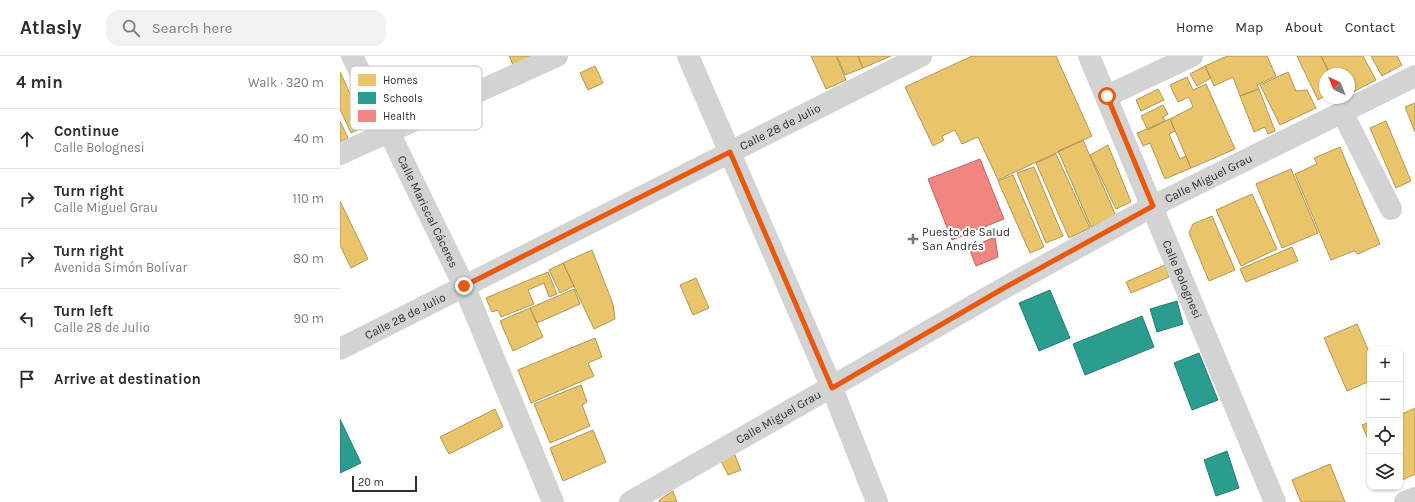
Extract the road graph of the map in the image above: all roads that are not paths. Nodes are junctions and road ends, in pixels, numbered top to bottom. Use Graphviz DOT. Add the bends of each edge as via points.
graph roads {
  1 [pos="352,56"];
  2 [pos="557,56"];
  3 [pos="688,56"];
  4 [pos="921,56"];
  5 [pos="1089,56"];
  6 [pos="1192,56"];
  7 [pos="357,66"];
  8 [pos="1415,76"];
  9 [pos="482,90"];
  10 [pos="1107,96"];
  11 [pos="1342,112"];
  12 [pos="393,130"];
  13 [pos="389,132"];
  14 [pos="730,152"];
  15 [pos="340,154"];
  16 [pos="1153,206"];
  17 [pos="1391,209"];
  18 [pos="464,286"];
  19 [pos="340,349"];
  20 [pos="832,388"];
  21 [pos="1415,498"];
  22 [pos="553,502"];
  23 [pos="630,502"];
  24 [pos="877,502"];
  25 [pos="1275,502"];
  26 [pos="1404,502"];
  1 -- 7 [label="street, Calle Mariscal Cáceres"];
  2 -- 9 [label="street"];
  3 -- 14 [label="street"];
  4 -- 14 [label="street, Calle 28 de Julio"];
  5 -- 10 [label="street, Calle Bolognesi"];
  6 -- 10 [label="street"];
  8 -- 11 [label="street, Calle Miguel Grau"];
  10 -- 16 [label="street, Calle Bolognesi"];
  11 -- 16 [label="street, Calle Miguel Grau"];
  11 -- 17 [label="street"];
  12 -- 13 [label="street"];
  13 -- 15 [label="street"];
  13 -- 18 [label="street, Calle Mariscal Cáceres"];
  14 -- 18 [label="street, Calle 28 de Julio"];
  14 -- 20 [label="street"];
  16 -- 20 [label="street, Calle Miguel Grau" via="1004,288"];
  16 -- 25 [label="street, Calle Bolognesi"];
  18 -- 19 [label="street, Calle 28 de Julio"];
  18 -- 22 [label="street, Calle Mariscal Cáceres"];
  20 -- 23 [label="street, Calle Miguel Grau"];
  20 -- 24 [label="street"];
  21 -- 26 [label="street"];
}
